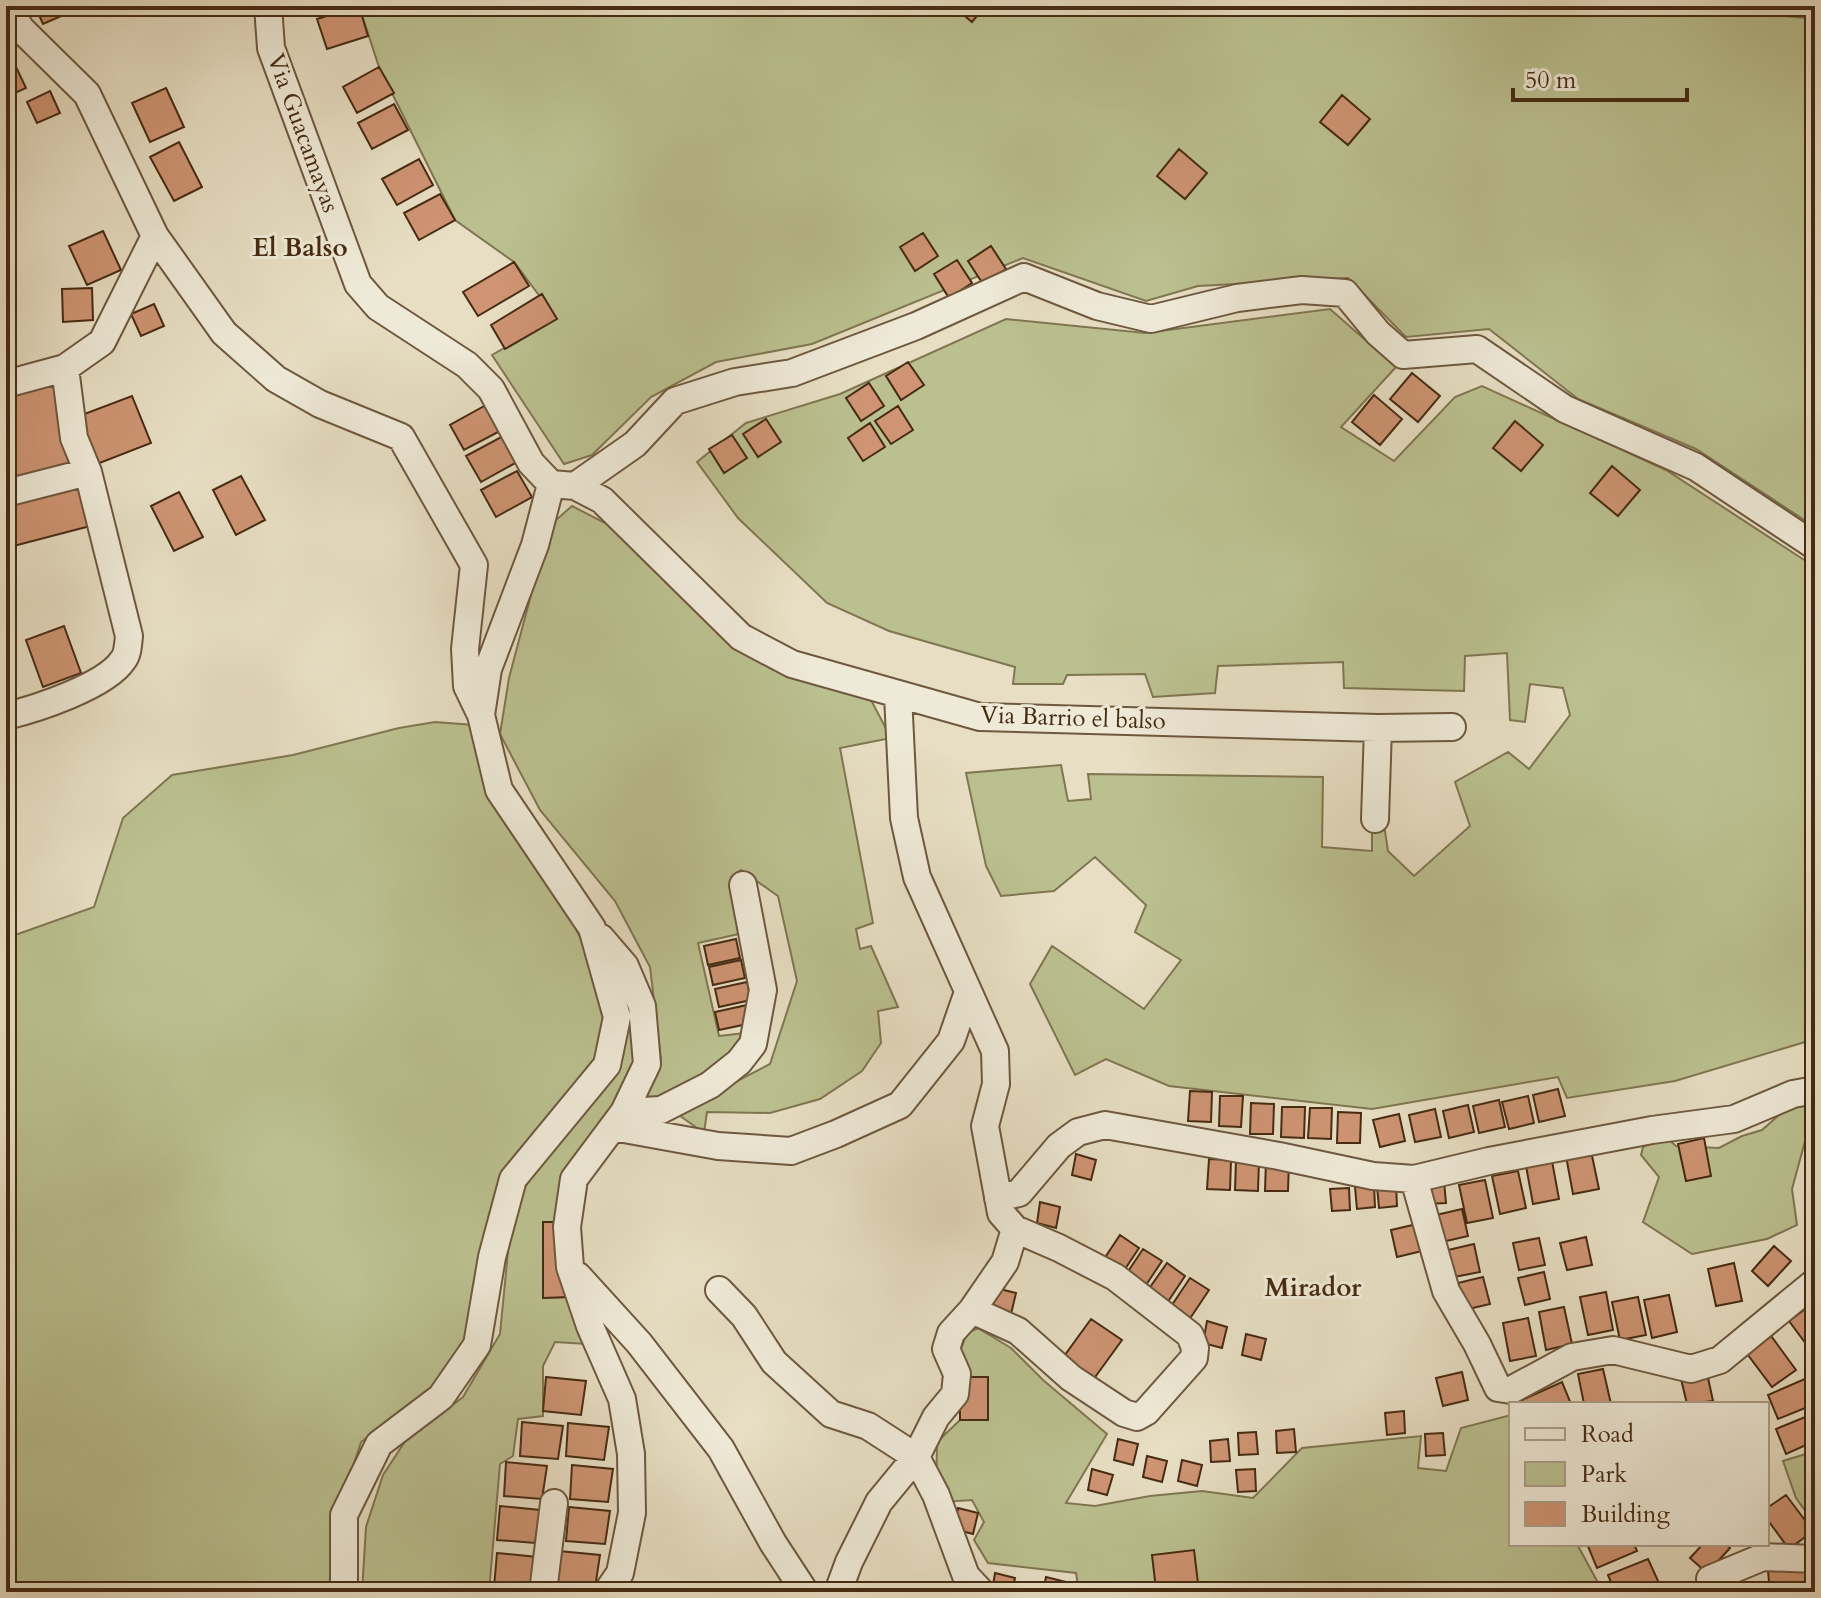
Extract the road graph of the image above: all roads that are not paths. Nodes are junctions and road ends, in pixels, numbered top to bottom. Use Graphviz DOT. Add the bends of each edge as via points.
graph roads {
  1 [pos="7,6"];
  2 [pos="268,6"];
  3 [pos="155,236"];
  4 [pos="65,368"];
  5 [pos="6,384"];
  6 [pos="88,472"];
  7 [pos="563,485"];
  8 [pos="6,493"];
  9 [pos="1815,546"];
  10 [pos="898,695"];
  11 [pos="481,715"];
  12 [pos="6,716"];
  13 [pos="1452,727"];
  14 [pos="1378,728"];
  15 [pos="1375,819"];
  16 [pos="743,885"];
  17 [pos="592,928"];
  18 [pos="968,992"];
  19 [pos="1815,1090"];
  20 [pos="618,1119"];
  21 [pos="1414,1179"];
  22 [pos="998,1198"];
  23 [pos="1015,1229"];
  24 [pos="570,1267"];
  25 [pos="1815,1282"];
  26 [pos="719,1290"];
  27 [pos="972,1310"];
  28 [pos="916,1457"];
  29 [pos="554,1503"];
  30 [pos="1815,1559"];
  31 [pos="1710,1579"];
  32 [pos="344,1592"];
  33 [pos="543,1592"];
  34 [pos="607,1592"];
  35 [pos="805,1592"];
  36 [pos="838,1592"];
  37 [pos="981,1592"];
  1 -- 3 [label="street" via="21,29 87,94"];
  2 -- 7 [label="street, Via Guacamayas" via="271,48 358,284 378,307 467,365 491,389 531,463"];
  3 -- 4 [label="street" via="102,342"];
  3 -- 11 [label="street" via="224,333 276,379 320,404 401,437 474,565 465,649 467,686"];
  4 -- 5 [label="street"];
  4 -- 6 [label="street" via="74,438"];
  6 -- 8 [label="street"];
  6 -- 12 [label="street" via="129,636 126,658 111,675 35,709"];
  7 -- 9 [label="street" via="635,444 675,401 735,382 792,373 1024,277 1097,306 1151,319 1237,298 1302,290 1345,293 1403,355 1477,349 1565,409 1696,467"];
  7 -- 10 [label="street, Via Barrio el balso" via="602,500 741,637 792,664"];
  7 -- 11 [label="street" via="488,669"];
  10 -- 14 [label="street, Via Barrio el balso" via="980,717"];
  10 -- 18 [label="street" via="904,818 917,877"];
  11 -- 17 [label="street" via="499,790"];
  13 -- 14 [label="street, Via Barrio el balso"];
  14 -- 15 [label="street"];
  16 -- 20 [label="street" via="763,990 753,1044 710,1085 661,1110"];
  17 -- 20 [label="street" via="625,966 642,1006 647,1064"];
  17 -- 32 [label="street" via="617,1017 607,1065 513,1179 477,1345 441,1397 379,1444 365,1472 344,1515"];
  18 -- 20 [label="street" via="951,1041 900,1105 791,1151 718,1146"];
  18 -- 22 [label="street" via="995,1051 996,1084 985,1126"];
  19 -- 21 [label="street" via="1734,1119 1652,1130"];
  20 -- 24 [label="street" via="574,1179 567,1227"];
  21 -- 22 [label="street" via="1373,1176 1105,1125 1078,1132 1019,1193"];
  21 -- 25 [label="street" via="1446,1291 1498,1388 1511,1390 1572,1357 1613,1350 1691,1369 1720,1360"];
  22 -- 23 [label="street" via="1001,1213"];
  23 -- 27 [label="street" via="1005,1262"];
  23 -- 27 [label="street" via="1115,1277 1190,1335 1194,1358 1137,1417 1071,1378 1018,1331"];
  24 -- 34 [label="street" via="622,1399 631,1454 632,1513 620,1573"];
  24 -- 35 [label="street" via="639,1343 721,1449"];
  26 -- 28 [label="street" via="744,1316 774,1362 831,1414 868,1426"];
  27 -- 28 [label="street" via="951,1333 946,1349 957,1374 955,1394 936,1417"];
  28 -- 36 [label="street" via="879,1502"];
  28 -- 37 [label="street" via="966,1576"];
  29 -- 33 [label="street"];
  30 -- 31 [label="street" via="1763,1557"];
}
